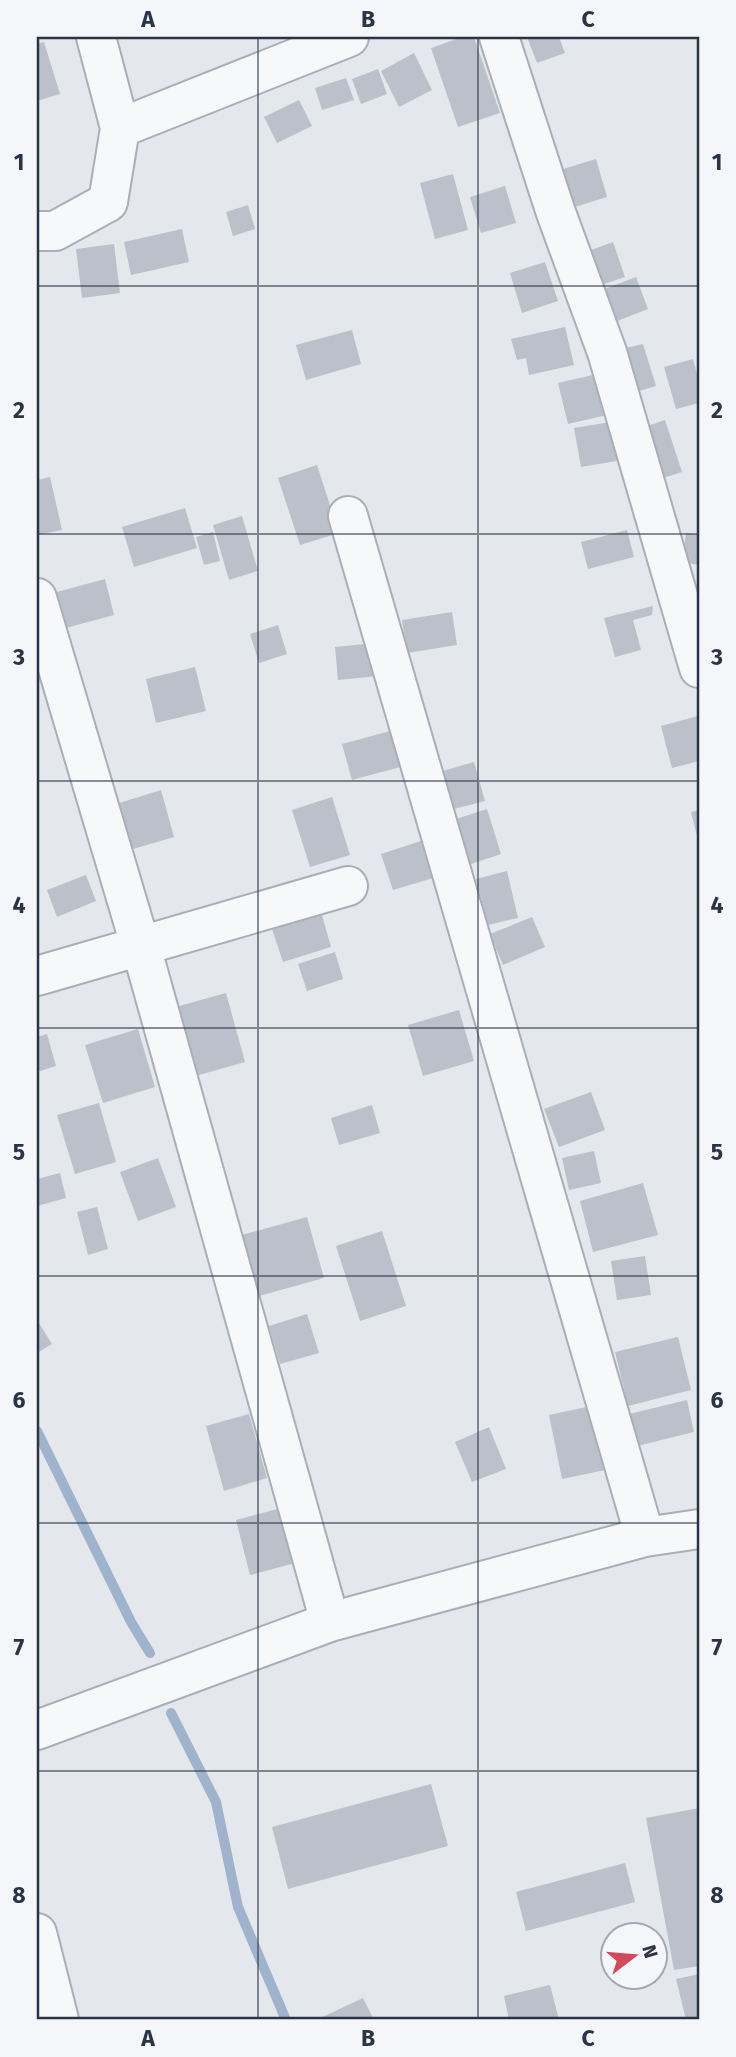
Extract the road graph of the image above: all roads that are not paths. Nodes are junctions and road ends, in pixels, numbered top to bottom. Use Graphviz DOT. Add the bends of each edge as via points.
graph roads {
  1 [pos="96,37"];
  2 [pos="349,37"];
  3 [pos="499,37"];
  4 [pos="120,128"];
  5 [pos="37,231"];
  6 [pos="348,516"];
  7 [pos="37,598"];
  8 [pos="699,668"];
  9 [pos="348,886"];
  10 [pos="141,948"];
  11 [pos="37,976"];
  12 [pos="699,1529"];
  13 [pos="645,1537"];
  14 [pos="330,1622"];
  15 [pos="37,1730"];
  16 [pos="37,1933"];
  17 [pos="59,2020"];
  1 -- 4 [label="street"];
  2 -- 4 [label="street"];
  3 -- 8 [label="street" via="607,352"];
  4 -- 5 [label="street" via="108,202 55,232"];
  6 -- 13 [label="street"];
  7 -- 10 [label="street"];
  9 -- 10 [label="street"];
  10 -- 11 [label="street"];
  10 -- 14 [label="street"];
  12 -- 13 [label="street"];
  13 -- 14 [label="street"];
  14 -- 15 [label="street"];
  16 -- 17 [label="street"];
}
